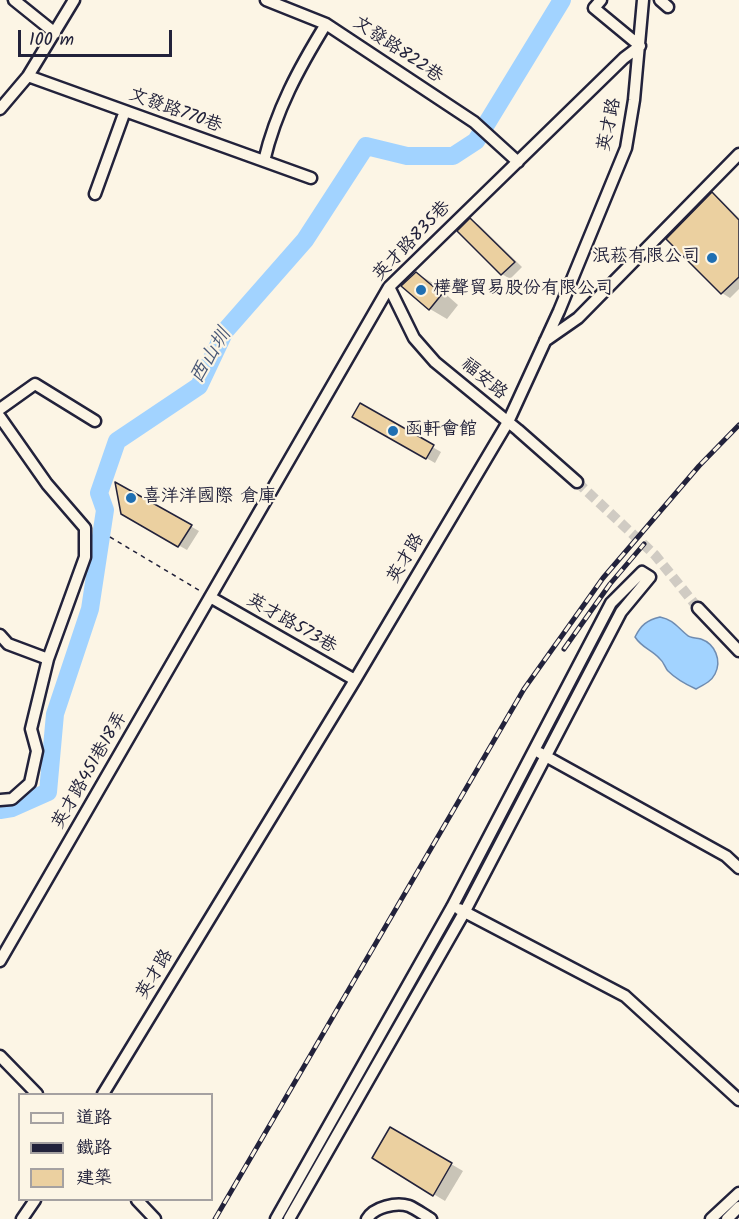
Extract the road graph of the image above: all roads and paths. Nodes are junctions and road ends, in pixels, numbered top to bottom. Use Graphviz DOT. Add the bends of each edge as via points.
graph roads {
  1 [pos="14,0"];
  2 [pos="74,0"];
  3 [pos="266,0"];
  4 [pos="601,0"];
  5 [pos="643,0"];
  6 [pos="326,24"];
  7 [pos="55,33"];
  8 [pos="640,46"];
  9 [pos="28,76"];
  10 [pos="0,109"];
  11 [pos="125,111"];
  12 [pos="739,154"];
  13 [pos="264,161"];
  14 [pos="518,162"];
  15 [pos="311,178"];
  16 [pos="95,194"];
  17 [pos="389,287"];
  18 [pos="544,342"];
  19 [pos="0,409"];
  20 [pos="0,417"];
  21 [pos="95,421"];
  22 [pos="508,422"];
  23 [pos="578,482"];
  24 [pos="110,537"];
  25 [pos="210,597"];
  26 [pos="698,608"];
  27 [pos="0,635"];
  28 [pos="739,651"];
  29 [pos="48,659"];
  30 [pos="355,680"];
  31 [pos="534,751"];
  32 [pos="546,756"];
  33 [pos="0,800"];
  34 [pos="739,868"];
  35 [pos="452,907"];
  36 [pos="465,910"];
  37 [pos="0,961"];
  38 [pos="0,1056"];
  39 [pos="35,1093"];
  40 [pos="104,1093"];
  41 [pos="739,1100"];
  42 [pos="739,1193"];
  43 [pos="34,1201"];
  44 [pos="138,1201"];
  45 [pos="739,1207"];
  46 [pos="22,1219"];
  47 [pos="155,1219"];
  48 [pos="276,1219"];
  49 [pos="289,1219"];
  50 [pos="367,1219"];
  51 [pos="431,1219"];
  52 [pos="711,1219"];
  53 [pos="727,1219"];
  1 -- 7 [label="street"];
  2 -- 7 [label="street"];
  3 -- 6 [label="street, 文發路822巷"];
  4 -- 8 [label="street" via="594,8"];
  5 -- 8 [label="street, 英才路"];
  6 -- 13 [label="street" via="297,72 271,132"];
  6 -- 14 [label="street, 文發路822巷" via="474,122"];
  7 -- 9 [label="street"];
  8 -- 14 [label="street, 英才路835巷"];
  8 -- 18 [label="street, 英才路" via="626,148"];
  9 -- 10 [label="street"];
  9 -- 11 [label="street, 文發路770巷"];
  11 -- 13 [label="street, 文發路770巷"];
  11 -- 16 [label="street"];
  12 -- 18 [label="street" via="578,318"];
  13 -- 15 [label="street, 文發路770巷"];
  14 -- 17 [label="street, 英才路835巷"];
  17 -- 22 [label="street, 福安路" via="410,331 428,354"];
  17 -- 25 [label="street, 英才路835巷"];
  18 -- 22 [label="street, 英才路"];
  19 -- 21 [label="street" via="35,384"];
  20 -- 29 [label="street" via="47,484 86,528 85,557"];
  22 -- 23 [label="street, 福安路"];
  22 -- 30 [label="street, 英才路"];
  24 -- 25 [label="path"];
  25 -- 30 [label="street, 英才路573巷"];
  25 -- 37 [label="street, 英才路451巷18弄"];
  26 -- 28 [label="street"];
  27 -- 29 [label="street" via="8,644"];
  29 -- 33 [label="street" via="31,729 37,751 30,783 12,799"];
  30 -- 40 [label="street, 英才路"];
  31 -- 32 [label="street"];
  31 -- 32 [label="street" via="610,603 642,572 650,577 621,612"];
  31 -- 35 [label="street"];
  32 -- 34 [label="street" via="726,856"];
  32 -- 36 [label="street"];
  35 -- 36 [label="street"];
  35 -- 48 [label="street"];
  36 -- 41 [label="street" via="625,996"];
  36 -- 49 [label="street"];
  38 -- 39 [label="street"];
  42 -- 52 [label="street"];
  43 -- 46 [label="street"];
  44 -- 47 [label="street"];
  45 -- 53 [label="street"];
  50 -- 51 [label="street" via="370,1213 388,1206 408,1206"];
}
